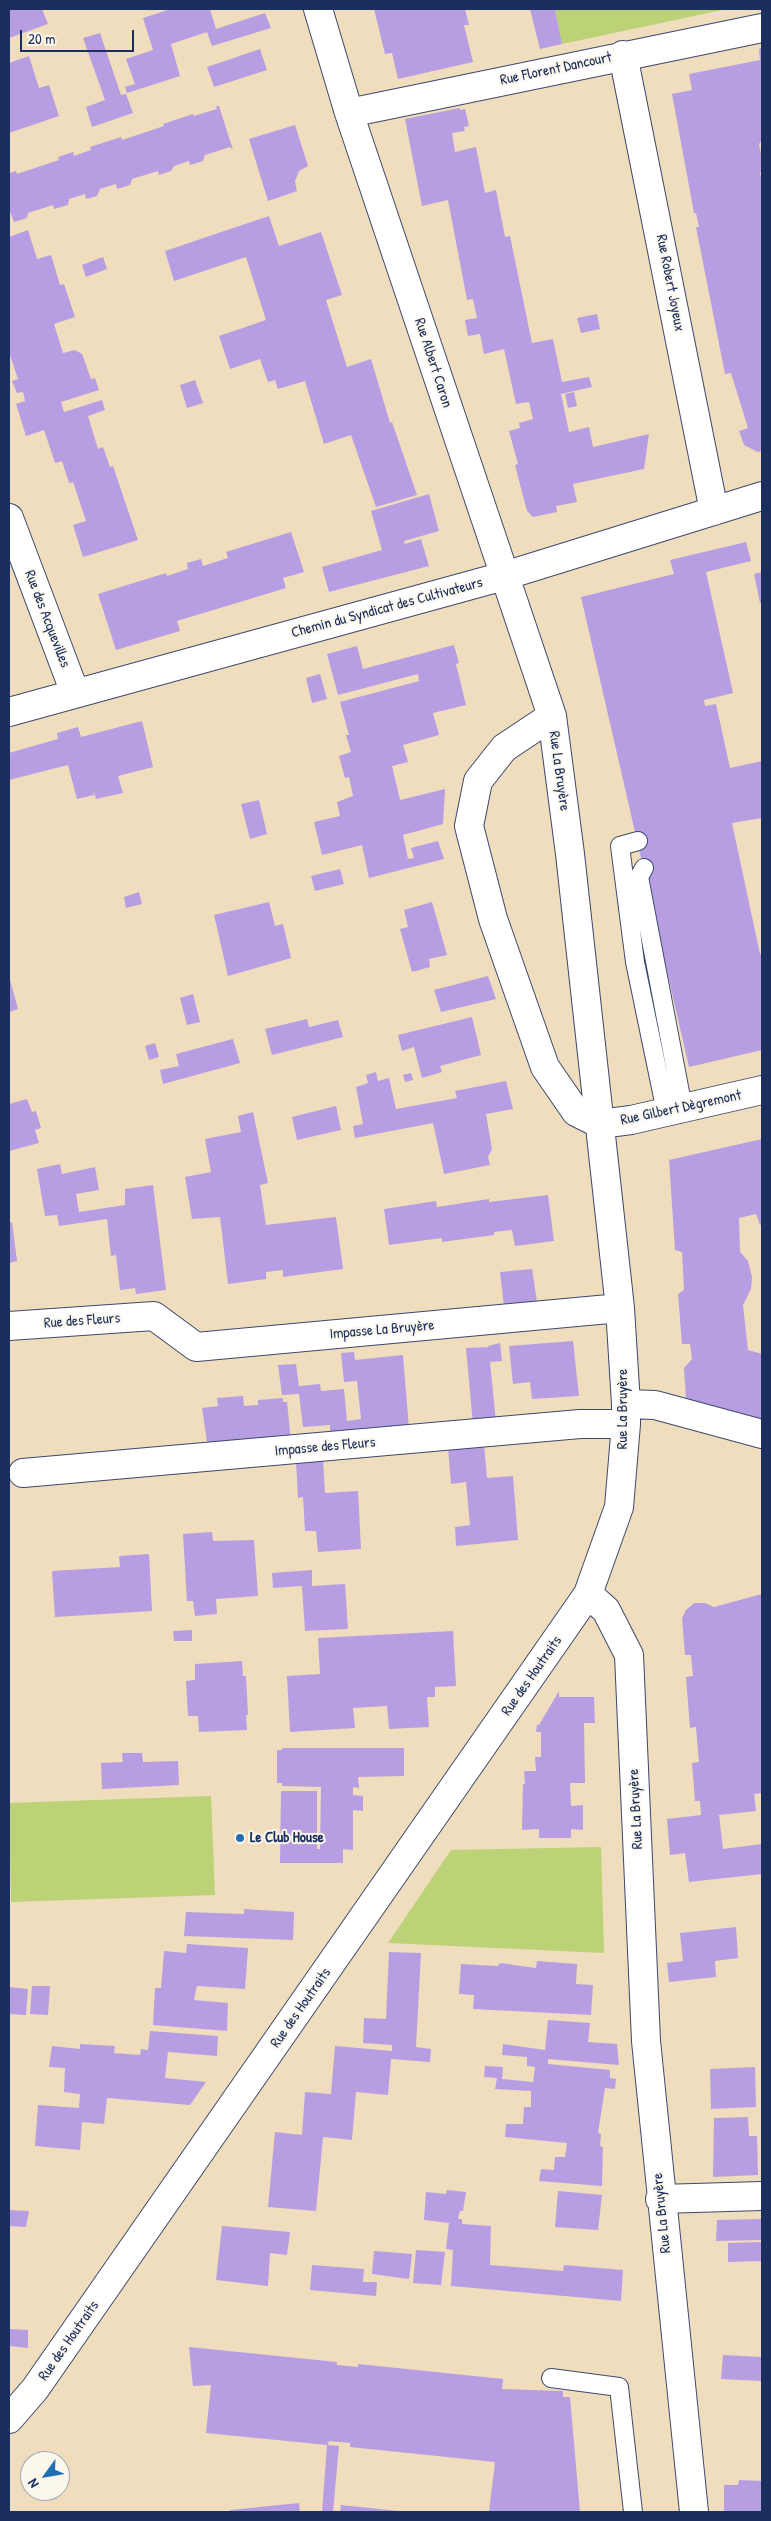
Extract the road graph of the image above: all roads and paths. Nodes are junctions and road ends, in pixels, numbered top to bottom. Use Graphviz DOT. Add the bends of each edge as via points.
graph roads {
  1 [pos="318,9"];
  2 [pos="762,28"];
  3 [pos="623,55"];
  4 [pos="350,113"];
  5 [pos="762,496"];
  6 [pos="714,511"];
  7 [pos="9,518"];
  8 [pos="504,576"];
  9 [pos="75,693"];
  10 [pos="9,712"];
  11 [pos="552,716"];
  12 [pos="638,841"];
  13 [pos="644,868"];
  14 [pos="762,1090"];
  15 [pos="675,1110"];
  16 [pos="600,1124"];
  17 [pos="620,1308"];
  18 [pos="154,1316"];
  19 [pos="9,1326"];
  20 [pos="626,1414"];
  21 [pos="762,1434"];
  22 [pos="23,1473"];
  23 [pos="588,1594"];
  24 [pos="762,2196"];
  25 [pos="660,2199"];
  26 [pos="551,2378"];
  27 [pos="9,2419"];
  28 [pos="633,2512"];
  29 [pos="694,2512"];
  1 -- 4 [label="street, Rue Albert Caron"];
  2 -- 3 [label="street, Rue Florent Dancourt"];
  3 -- 4 [label="street, Rue Florent Dancourt"];
  3 -- 6 [label="street, Rue Robert Joyeux"];
  4 -- 8 [label="street, Rue Albert Caron"];
  5 -- 6 [label="street, Chemin du Syndicat des Cultivateurs"];
  6 -- 8 [label="street, Chemin du Syndicat des Cultivateurs"];
  7 -- 9 [label="street, Rue des Acquevilles"];
  8 -- 9 [label="street, Chemin du Syndicat des Cultivateurs"];
  8 -- 11 [label="street, Rue Albert Caron"];
  9 -- 10 [label="street, Chemin du Syndicat des Cultivateurs"];
  11 -- 16 [label="street, Rue La Bruyère"];
  11 -- 16 [label="street, Rue La Bruyère" via="504,748 478,781 469,826 493,919 546,1067 576,1112"];
  12 -- 15 [label="lane" via="620,846 635,962"];
  13 -- 15 [label="lane" via="639,878"];
  14 -- 15 [label="street, Rue Gilbert Dègremont"];
  15 -- 16 [label="street, Rue Gilbert Dègremont"];
  16 -- 17 [label="street, Rue La Bruyère"];
  17 -- 18 [label="street, Impasse La Bruyère" via="196,1347"];
  17 -- 20 [label="street, Rue La Bruyère"];
  18 -- 19 [label="street, Rue des Fleurs"];
  20 -- 21 [label="street, Impasse des Fleurs" via="655,1405"];
  20 -- 22 [label="street, Impasse des Fleurs" via="580,1424"];
  20 -- 23 [label="street, Rue La Bruyère" via="619,1507"];
  23 -- 25 [label="street, Rue La Bruyère" via="606,1610 629,1655 646,2040"];
  23 -- 27 [label="street, Rue des Houtraits" via="35,2390"];
  24 -- 25 [label="street"];
  25 -- 29 [label="street, Rue La Bruyère"];
  26 -- 28 [label="lane" via="619,2387"];
}
